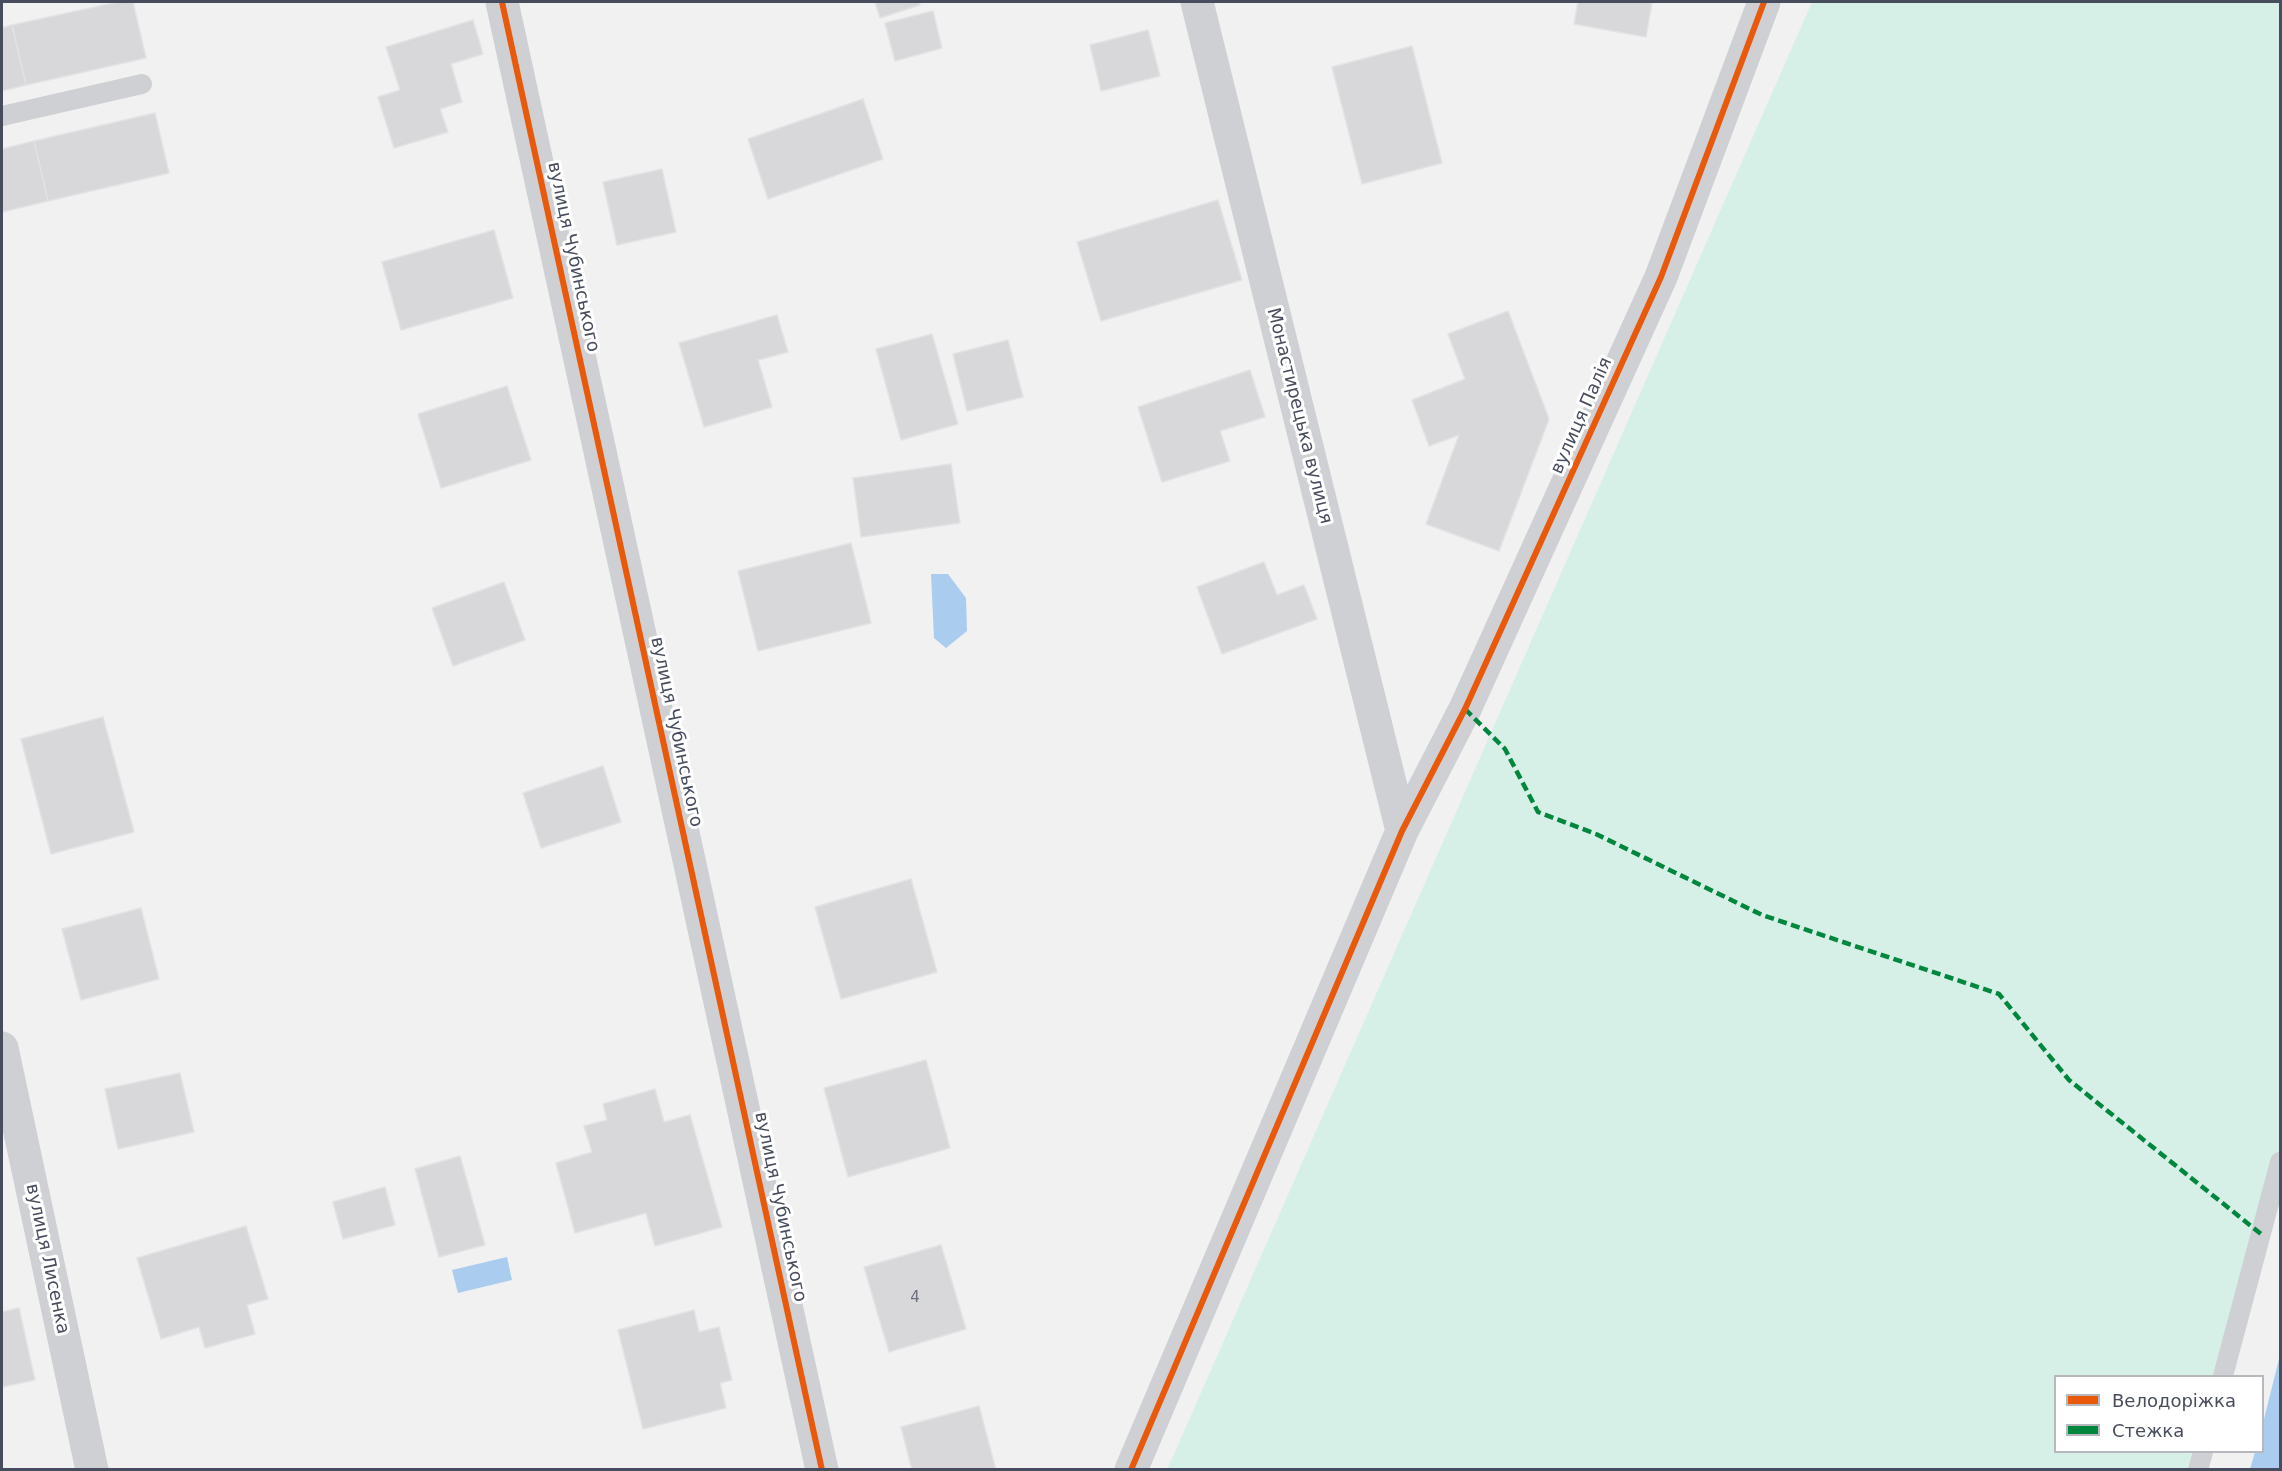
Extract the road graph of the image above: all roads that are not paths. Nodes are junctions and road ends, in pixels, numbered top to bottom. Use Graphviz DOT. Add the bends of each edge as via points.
graph roads {
  1 [pos="502,2"];
  2 [pos="1197,2"];
  3 [pos="1764,2"];
  4 [pos="141,84"];
  5 [pos="2,116"];
  6 [pos="1402,831"];
  7 [pos="2,1047"];
  8 [pos="2280,1162"];
  9 [pos="2224,1375"];
  10 [pos="2203,1453"];
  11 [pos="92,1470"];
  12 [pos="822,1470"];
  13 [pos="1131,1470"];
  14 [pos="2198,1470"];
  1 -- 12 [label="street, вулиця Чубинського"];
  2 -- 6 [label="street, Монастирецька вулиця"];
  3 -- 6 [label="street, вулиця Палія" via="1661,277 1465,709"];
  4 -- 5 [label="lane"];
  6 -- 13 [label="street, вулиця Палія"];
  7 -- 11 [label="street, вулиця Лисенка"];
  8 -- 9 [label="lane"];
  10 -- 14 [label="lane"];
}
